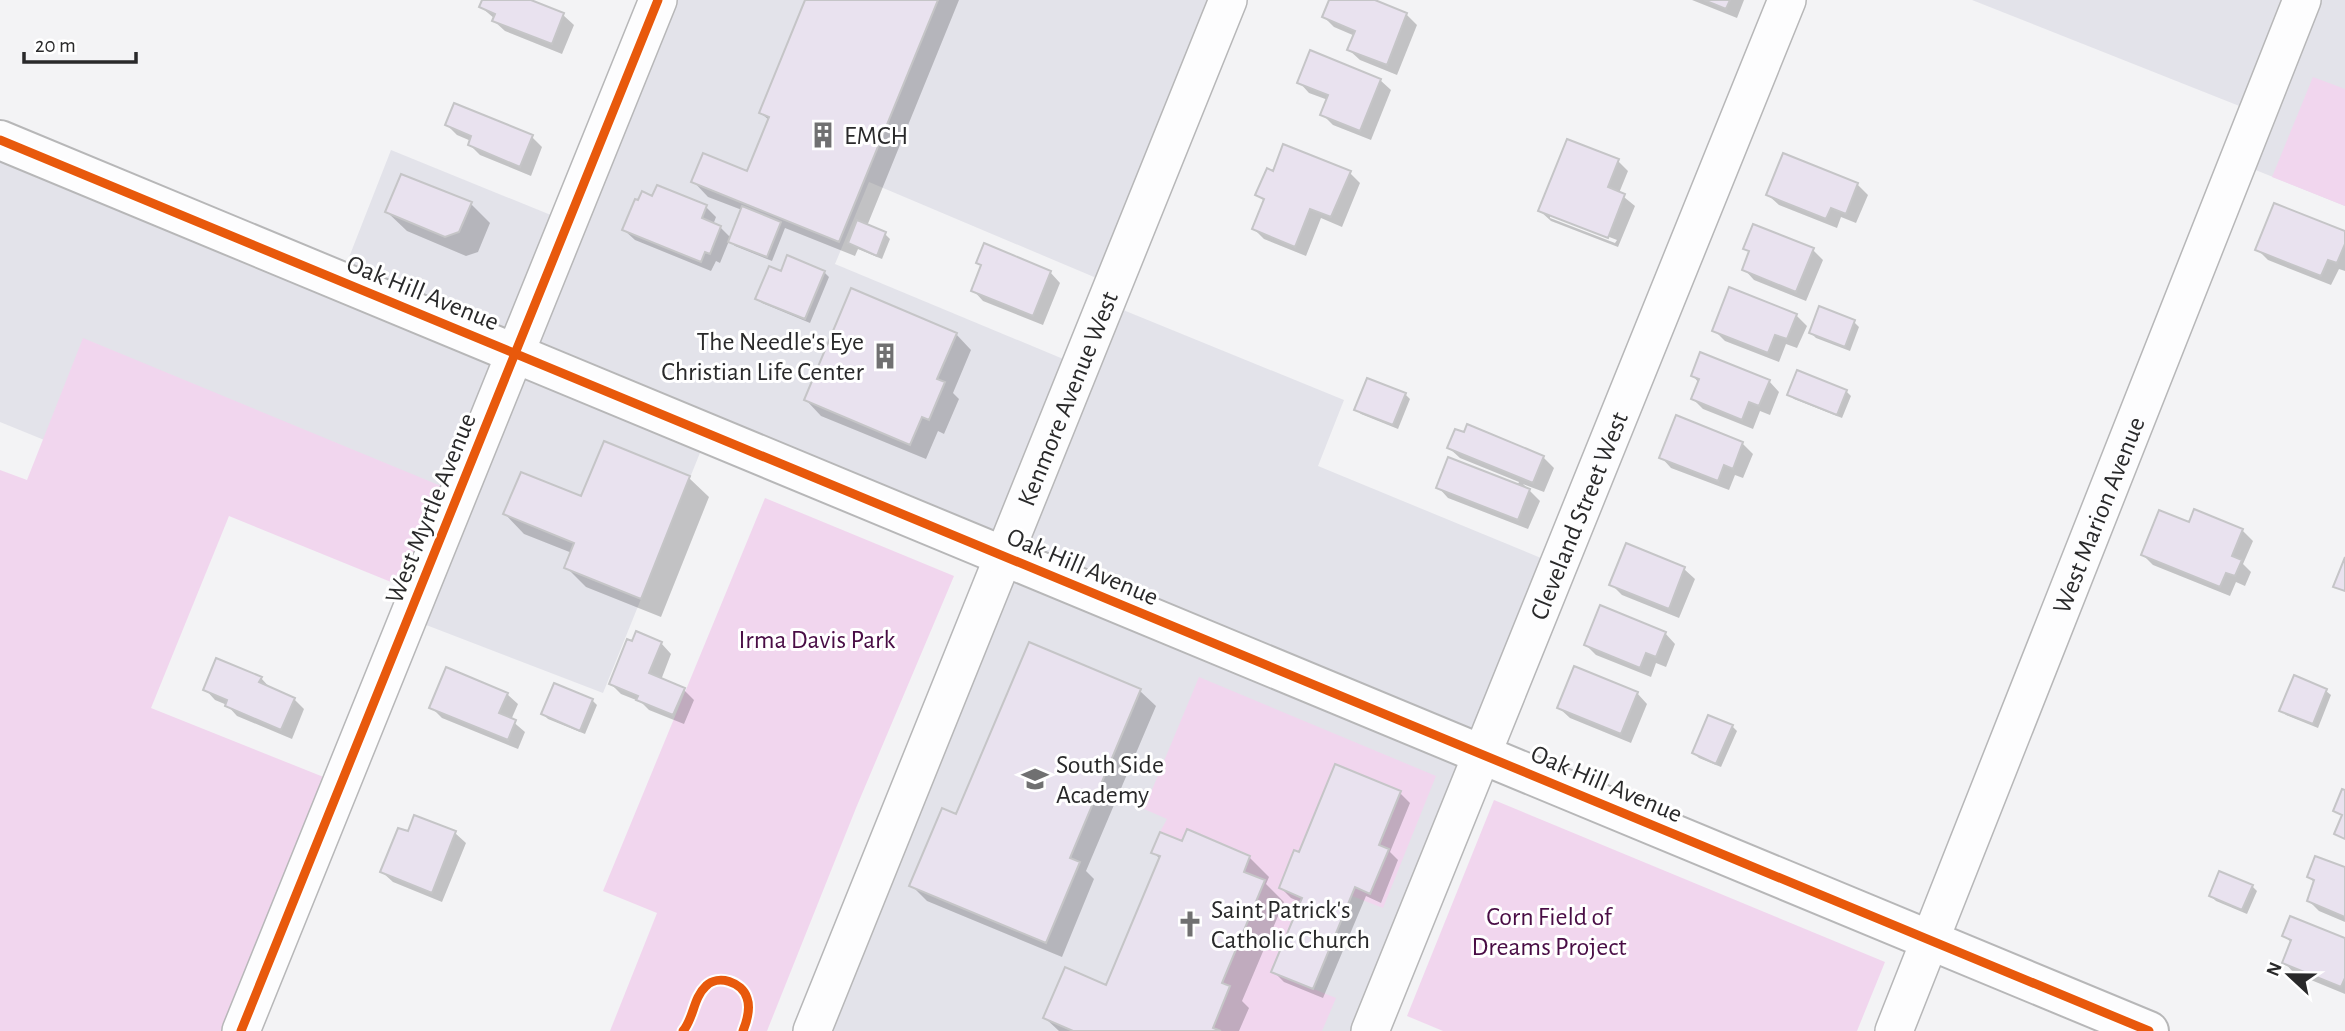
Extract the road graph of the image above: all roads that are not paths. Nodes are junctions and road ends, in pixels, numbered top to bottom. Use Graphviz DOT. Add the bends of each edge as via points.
graph roads {
  1 [pos="658,0"];
  2 [pos="1228,0"];
  3 [pos="1787,0"];
  4 [pos="2302,0"];
  5 [pos="0,140"];
  6 [pos="515,353"];
  7 [pos="1004,556"];
  8 [pos="1482,754"];
  9 [pos="1930,941"];
  10 [pos="241,1031"];
  11 [pos="812,1031"];
  12 [pos="1370,1031"];
  13 [pos="1894,1031"];
  14 [pos="2149,1031"];
  1 -- 6 [label="street, West Myrtle Avenue"];
  2 -- 7 [label="street, Kenmore Avenue West"];
  3 -- 8 [label="street, Cleveland Street West"];
  4 -- 9 [label="street, West Marion Avenue"];
  5 -- 6 [label="street, Oak Hill Avenue"];
  6 -- 7 [label="street, Oak Hill Avenue"];
  6 -- 10 [label="street, West Myrtle Avenue"];
  7 -- 8 [label="street, Oak Hill Avenue"];
  7 -- 11 [label="street, Kenmore Avenue West"];
  8 -- 9 [label="street, Oak Hill Avenue"];
  8 -- 12 [label="street, Cleveland Street West"];
  9 -- 13 [label="street, West Marion Avenue"];
  9 -- 14 [label="street, Oak Hill Avenue"];
}
